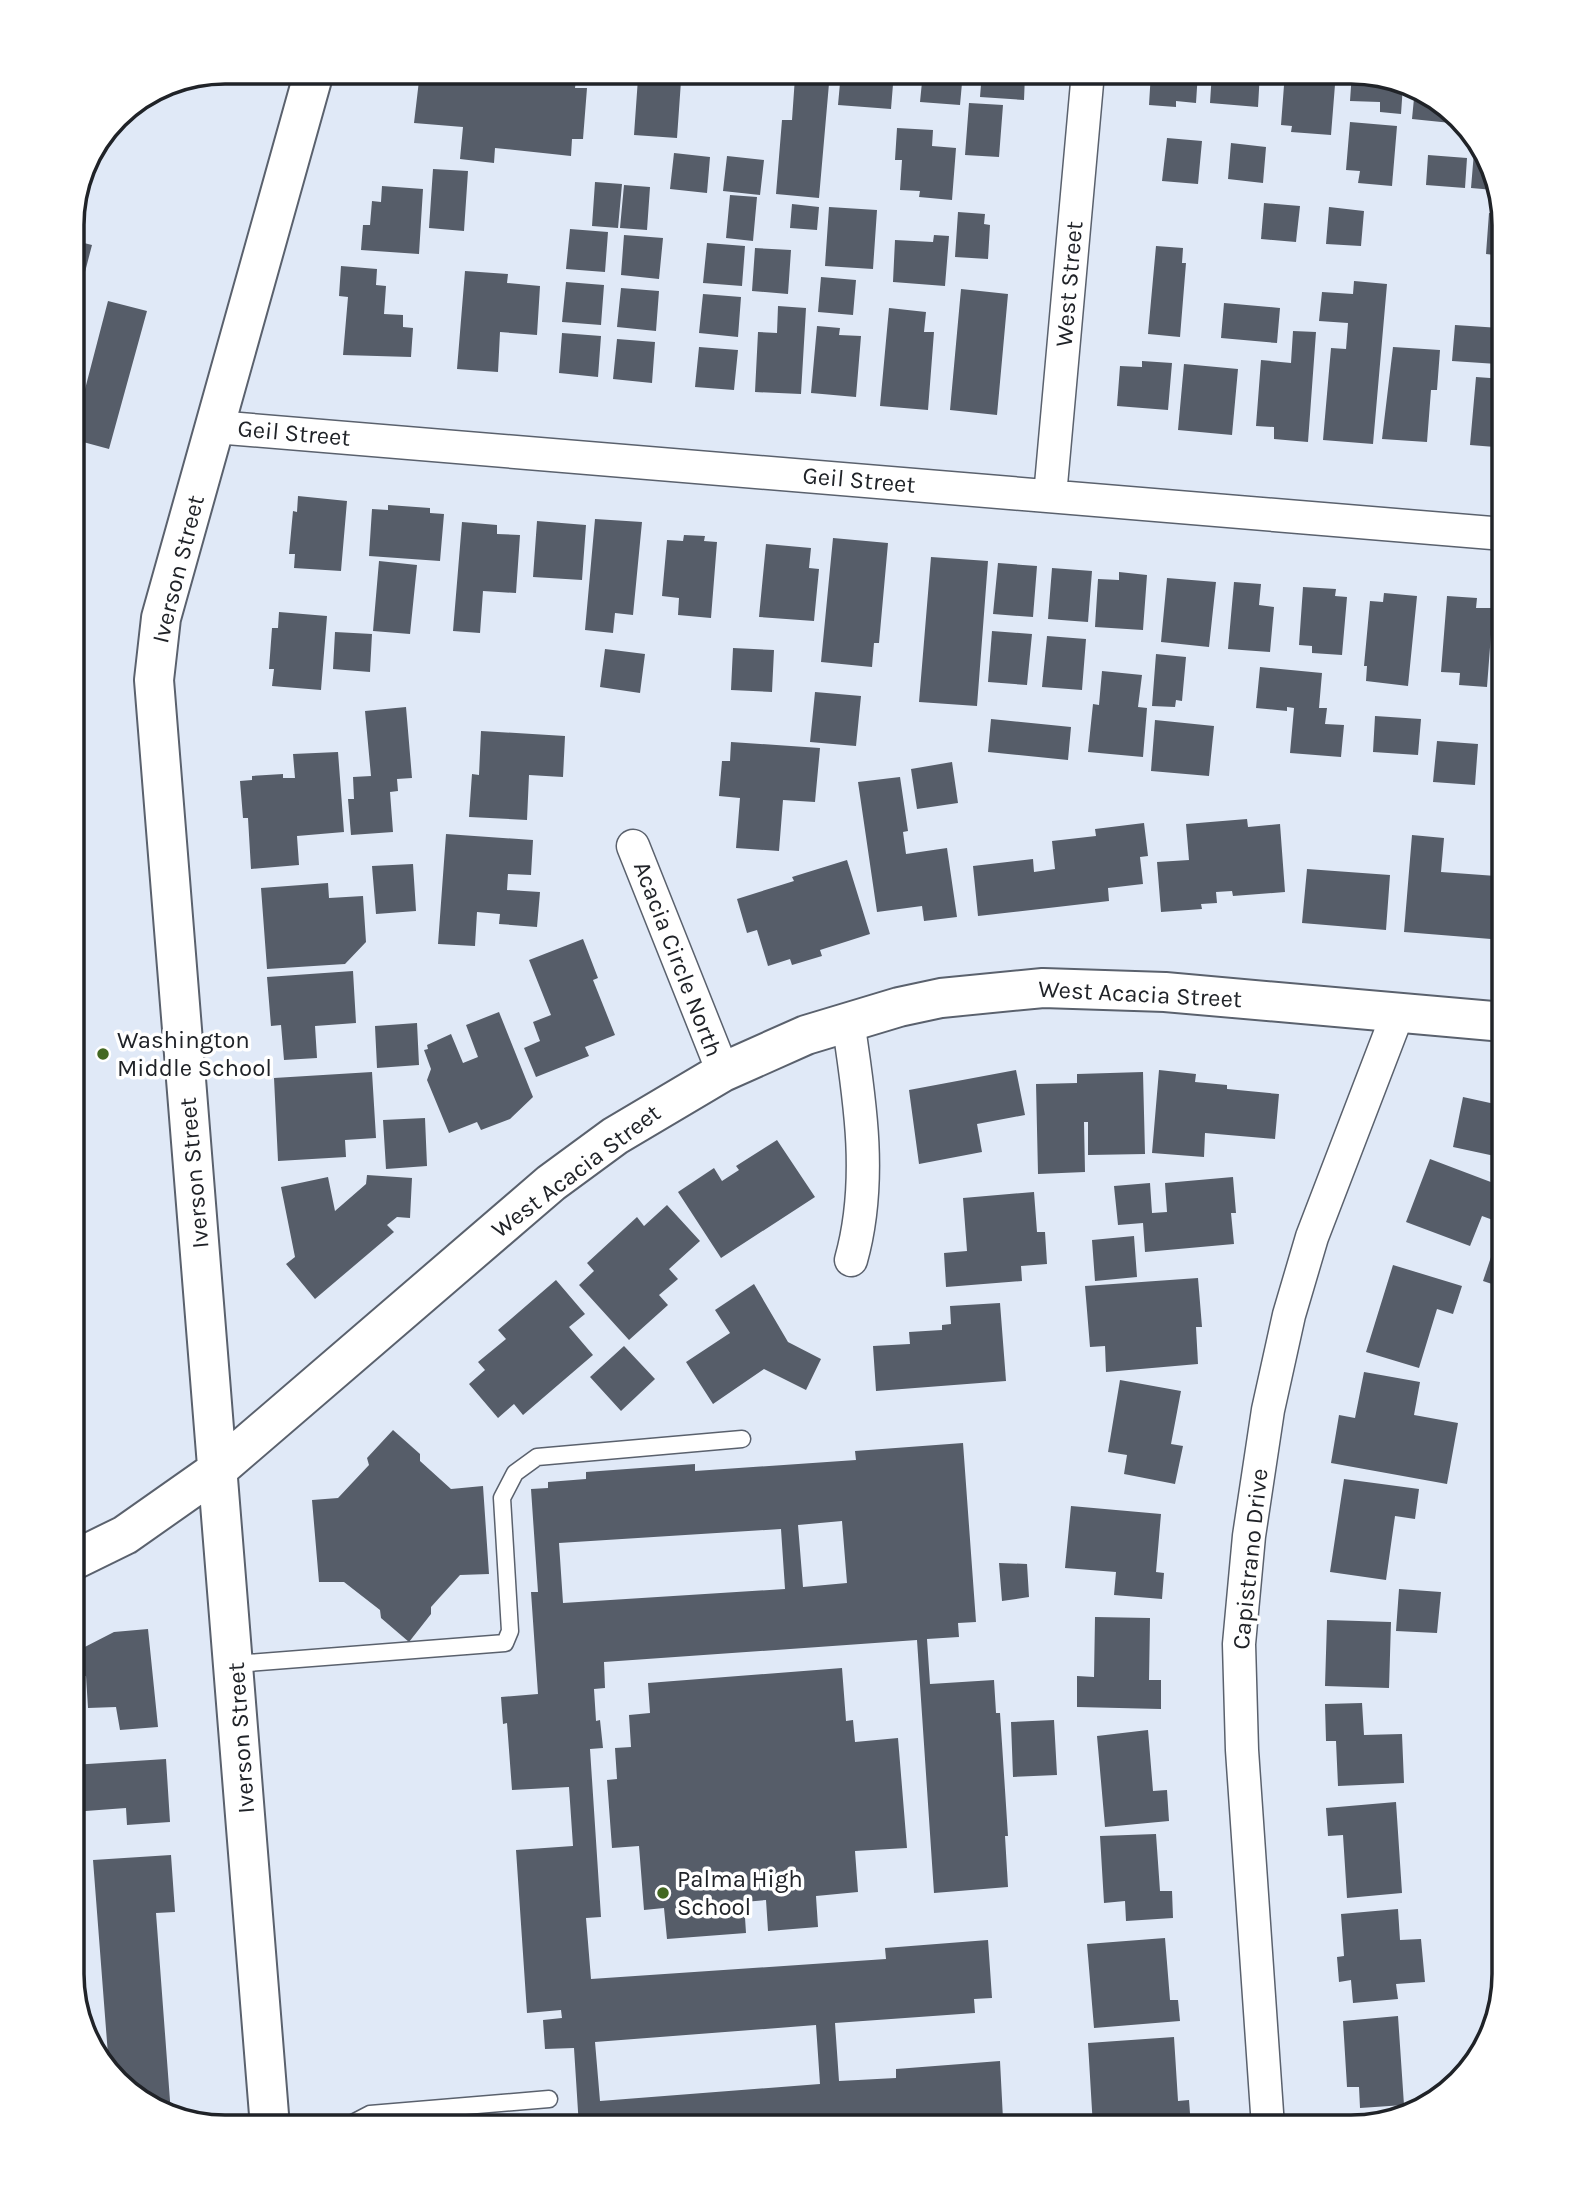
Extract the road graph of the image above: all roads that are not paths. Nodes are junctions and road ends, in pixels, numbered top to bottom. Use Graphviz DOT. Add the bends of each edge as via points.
graph roads {
  1 [pos="311,84"];
  2 [pos="1087,84"];
  3 [pos="215,427"];
  4 [pos="1050,496"];
  5 [pos="1492,533"];
  6 [pos="633,846"];
  7 [pos="1398,1013"];
  8 [pos="848,1021"];
  9 [pos="1492,1021"];
  10 [pos="723,1072"];
  11 [pos="851,1259"];
  12 [pos="742,1439"];
  13 [pos="216,1471"];
  14 [pos="84,1554"];
  15 [pos="235,1664"];
  16 [pos="549,2099"];
  17 [pos="269,2115"];
  18 [pos="368,2115"];
  19 [pos="1267,2115"];
  1 -- 3 [label="street, Iverson Street"];
  2 -- 4 [label="street, West Street"];
  3 -- 4 [label="street, Geil Street"];
  3 -- 13 [label="street, Iverson Street" via="161,618 155,680"];
  4 -- 5 [label="street, Geil Street"];
  6 -- 10 [label="street, Acacia Circle North"];
  7 -- 8 [label="street, West Acacia Street" via="1165,992 1043,988 941,998"];
  7 -- 9 [label="street, West Acacia Street"];
  7 -- 19 [label="street, Capistrano Drive" via="1312,1237 1289,1315 1248,1536 1239,1644 1242,1750"];
  8 -- 10 [label="street, West Acacia Street"];
  8 -- 11 [label="street" via="857,1082 863,1191"];
  10 -- 13 [label="street, West Acacia Street" via="615,1136 551,1184"];
  12 -- 15 [label="lane" via="537,1457 515,1473 502,1498 510,1631 505,1643"];
  13 -- 14 [label="street, West Acacia Street" via="125,1535"];
  13 -- 15 [label="street, Iverson Street"];
  15 -- 17 [label="street, Iverson Street"];
  16 -- 18 [label="lane"];
}
